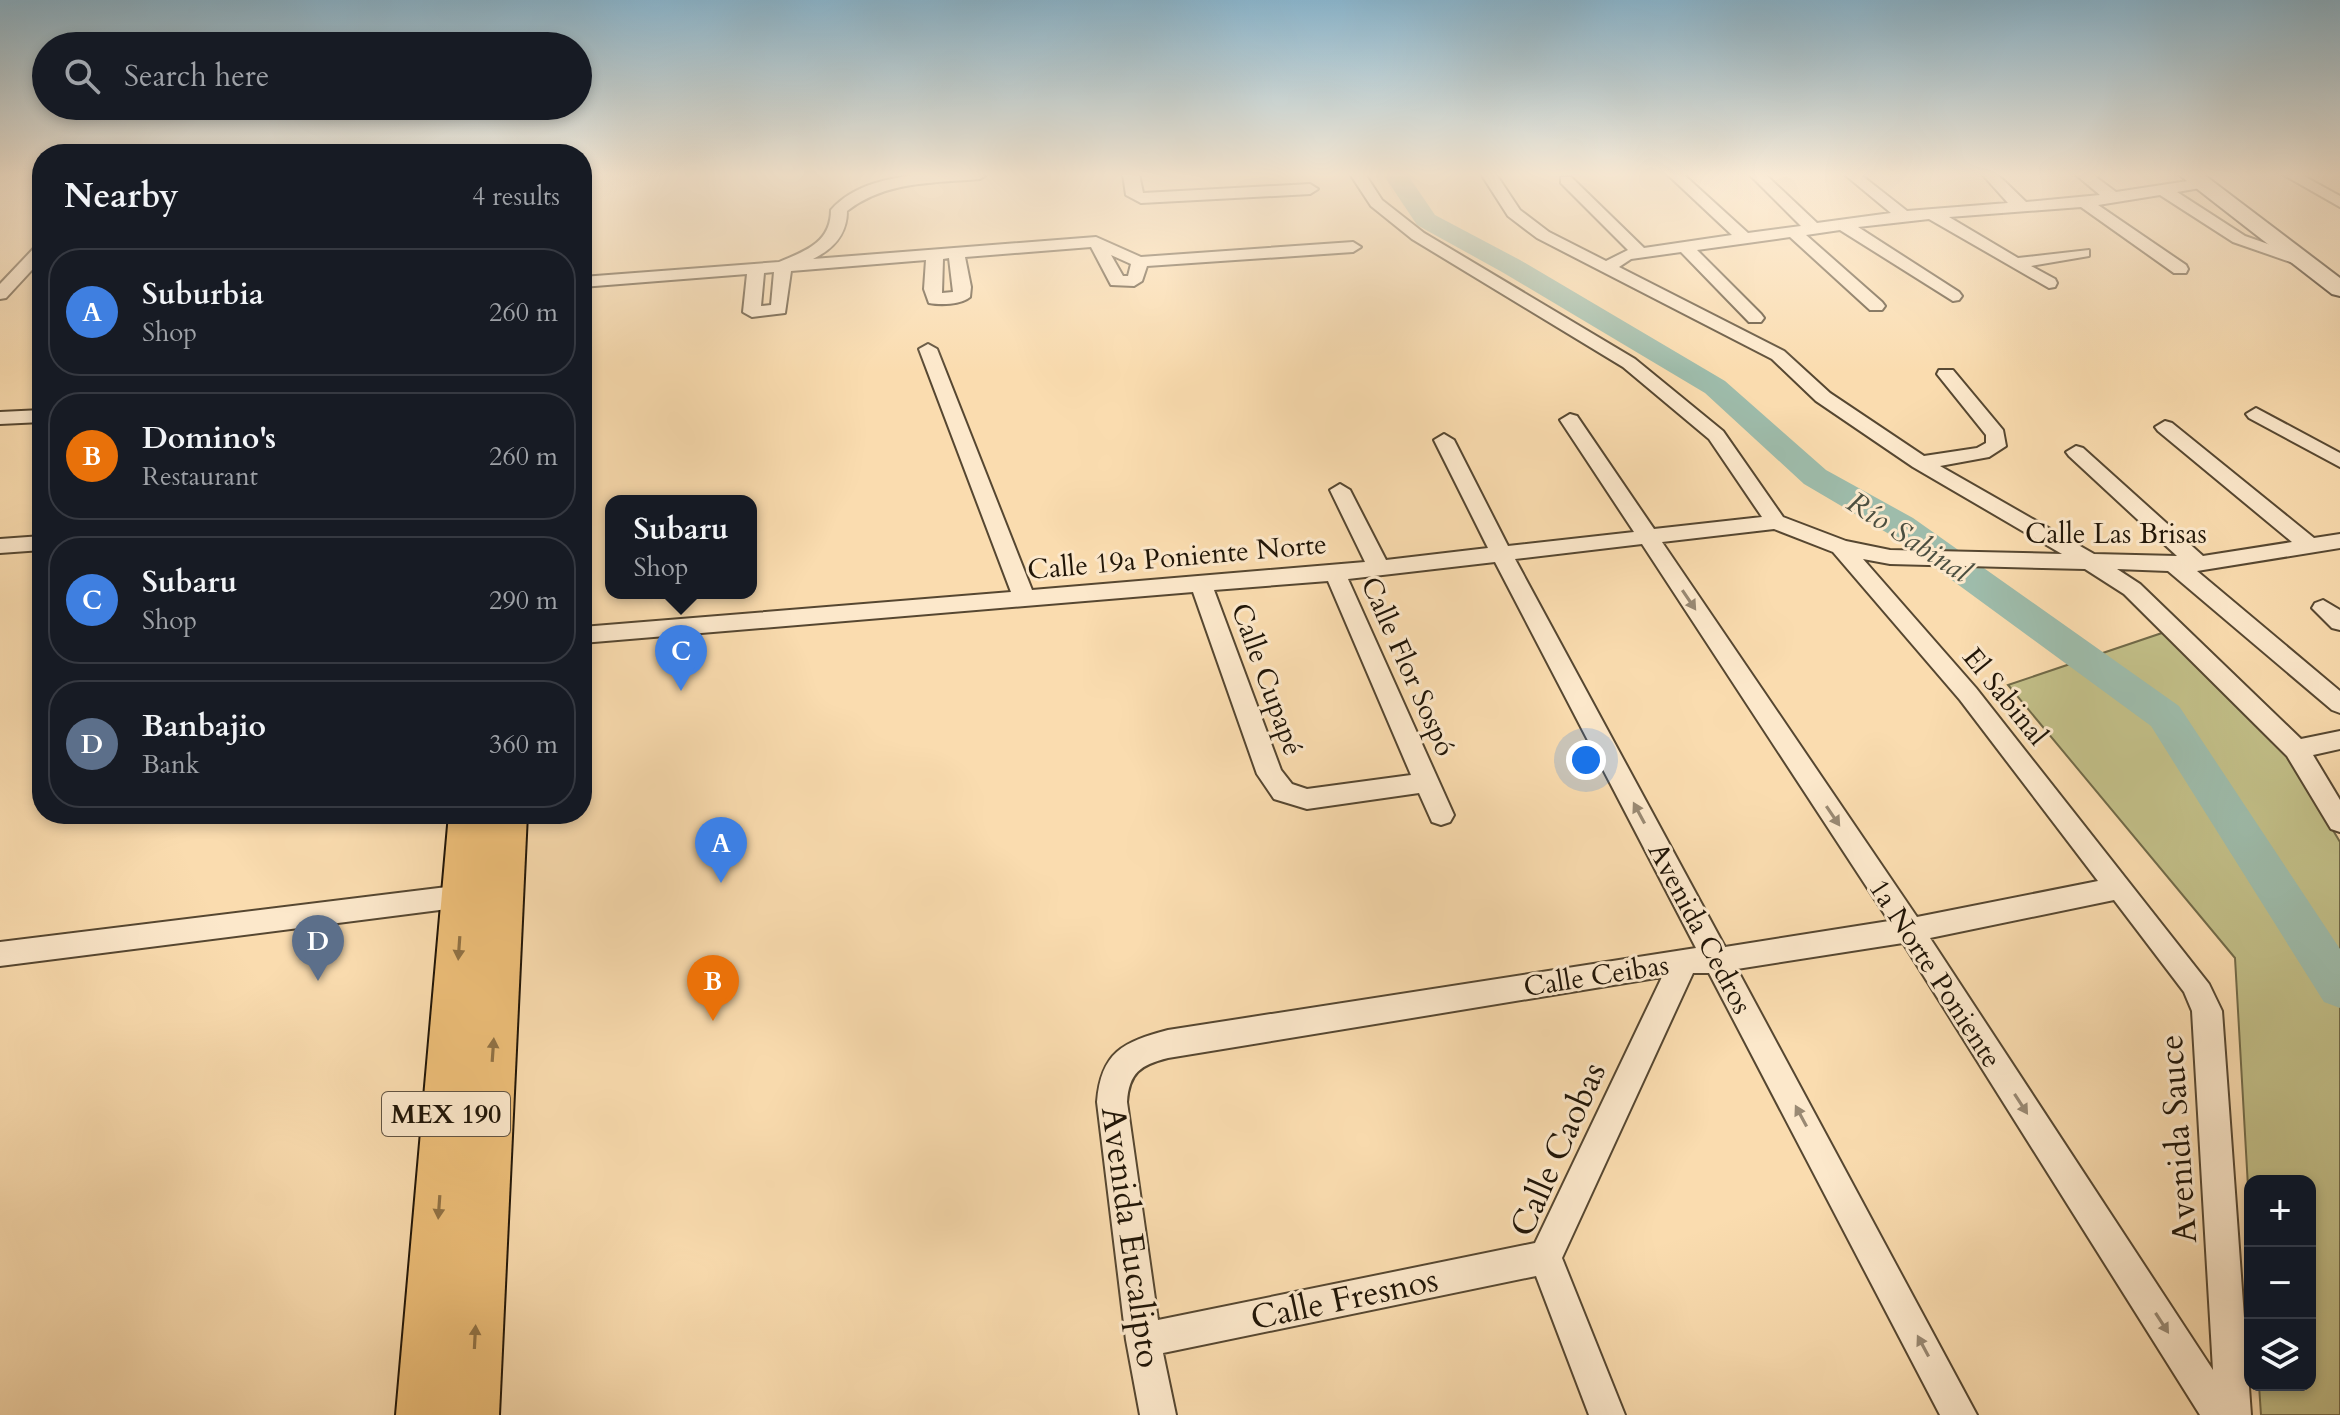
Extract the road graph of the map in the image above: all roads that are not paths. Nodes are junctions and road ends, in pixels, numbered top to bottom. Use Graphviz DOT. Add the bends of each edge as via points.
graph roads {
  1 [pos="831,240"];
  2 [pos="1425,240"];
  3 [pos="1552,240"];
  4 [pos="1627,240"];
  5 [pos="1738,240"];
  6 [pos="1803,240"];
  7 [pos="1867,240"];
  8 [pos="1976,240"];
  9 [pos="2138,240"];
  10 [pos="2242,240"];
  11 [pos="2273,240"];
  12 [pos="1096,242"];
  13 [pos="1353,247"];
  14 [pos="1686,248"];
  15 [pos="2083,253"];
  16 [pos="956,254"];
  17 [pos="1641,254"];
  18 [pos="935,256"];
  19 [pos="2299,260"];
  20 [pos="1139,262"];
  21 [pos="2015,263"];
  22 [pos="32,266"];
  23 [pos="783,266"];
  24 [pos="32,267"];
  25 [pos="0,268"];
  26 [pos="756,268"];
  27 [pos="2180,269"];
  28 [pos="1609,271"];
  29 [pos="592,281"];
  30 [pos="2049,283"];
  31 [pos="2340,289"];
  32 [pos="0,294"];
  33 [pos="1953,296"];
  34 [pos="1876,306"];
  35 [pos="1755,318"];
  36 [pos="928,349"];
  37 [pos="1946,374"];
  38 [pos="2256,414"];
  39 [pos="32,416"];
  40 [pos="0,418"];
  41 [pos="1570,420"];
  42 [pos="2165,427"];
  43 [pos="1444,440"];
  44 [pos="2076,452"];
  45 [pos="2340,461"];
  46 [pos="1920,463"];
  47 [pos="1340,490"];
  48 [pos="1776,522"];
  49 [pos="1645,535"];
  50 [pos="2340,541"];
  51 [pos="32,544"];
  52 [pos="0,546"];
  53 [pos="2310,546"];
  54 [pos="1841,547"];
  55 [pos="1501,553"];
  56 [pos="2091,562"];
  57 [pos="2172,562"];
  58 [pos="2199,564"];
  59 [pos="1379,568"];
  60 [pos="1335,573"];
  61 [pos="1201,585"];
  62 [pos="1024,598"];
  63 [pos="592,634"];
  64 [pos="2340,704"];
  65 [pos="2340,740"];
  66 [pos="2296,749"];
  67 [pos="1428,782"];
  68 [pos="1441,815"];
  69 [pos="2340,822"];
  70 [pos="468,824"];
  71 [pos="506,824"];
  72 [pos="2118,888"];
  73 [pos="463,896"];
  74 [pos="1910,930"];
  75 [pos="0,954"];
  76 [pos="1718,960"];
  77 [pos="1684,961"];
  78 [pos="1123,1061"];
  79 [pos="1545,1257"];
  80 [pos="1143,1340"];
  81 [pos="424,1415"];
  82 [pos="471,1415"];
  83 [pos="1158,1415"];
  84 [pos="1607,1415"];
  85 [pos="1959,1415"];
  86 [pos="2221,1415"];
  87 [pos="2233,1415"];
  1 -- 23 [label="street"];
  2 -- 48 [label="street" via="1629,363 1716,435"];
  3 -- 28 [label="street"];
  4 -- 17 [label="street"];
  5 -- 14 [label="street"];
  6 -- 34 [label="street"];
  7 -- 33 [label="street"];
  8 -- 21 [label="street"];
  9 -- 27 [label="street"];
  10 -- 19 [label="street"];
  11 -- 19 [label="main road"];
  12 -- 16 [label="street"];
  12 -- 20 [label="street"];
  12 -- 20 [label="street" via="1117,281 1134,281"];
  13 -- 20 [label="street"];
  14 -- 17 [label="street"];
  14 -- 35 [label="street"];
  15 -- 21 [label="street"];
  16 -- 18 [label="street"];
  16 -- 18 [label="street" via="963,287 961,297 954,300 935,299"];
  17 -- 28 [label="street" via="1641,261 1628,268"];
  18 -- 23 [label="street"];
  19 -- 31 [label="main road"];
  21 -- 30 [label="street"];
  22 -- 25 [label="street"];
  23 -- 26 [label="street"];
  23 -- 26 [label="street" via="780,308 756,313"];
  24 -- 32 [label="street"];
  26 -- 29 [label="street"];
  28 -- 46 [label="street" via="1778,355 1823,397"];
  36 -- 62 [label="street"];
  37 -- 46 [label="street" via="1996,434 1996,446"];
  38 -- 45 [label="street"];
  39 -- 40 [label="street"];
  41 -- 49 [label="street, 1a Norte Poniente"];
  42 -- 53 [label="street"];
  43 -- 55 [label="street, Avenida Cedros"];
  44 -- 58 [label="street"];
  46 -- 56 [label="street"];
  47 -- 59 [label="street"];
  48 -- 49 [label="street, Calle 19a Poniente Norte"];
  48 -- 54 [label="street"];
  49 -- 55 [label="street, Calle 19a Poniente Norte"];
  49 -- 74 [label="street, 1a Norte Poniente, one-way"];
  50 -- 53 [label="street, Calle Las Brisas"];
  51 -- 52 [label="street"];
  53 -- 58 [label="street, Calle Las Brisas"];
  54 -- 56 [label="street, Calle Las Brisas" via="1890,557"];
  54 -- 72 [label="street, El Sabinal" via="1968,694"];
  55 -- 59 [label="street, Calle 19a Poniente Norte"];
  76 -- 55 [label="street, Avenida Cedros, one-way"];
  56 -- 57 [label="street, Calle Las Brisas"];
  56 -- 66 [label="street" via="2132,589"];
  57 -- 58 [label="street, Calle Las Brisas"];
  57 -- 64 [label="street"];
  59 -- 60 [label="street, Calle 19a Poniente Norte"];
  60 -- 61 [label="street, Calle 19a Poniente Norte"];
  60 -- 67 [label="street, Calle Flor Sospó"];
  61 -- 62 [label="street, Calle 19a Poniente Norte"];
  61 -- 67 [label="street, Calle Cupapé" via="1270,774 1283,792 1307,799"];
  62 -- 63 [label="street, Calle 19a Poniente Norte"];
  65 -- 66 [label="street"];
  66 -- 69 [label="street"];
  67 -- 68 [label="street, Calle Flor Sospó"];
  70 -- 73 [label="main road, MEX 190"];
  82 -- 71 [label="main road, MEX 190, one-way"];
  72 -- 74 [label="street, Calle Ceibas"];
  72 -- 87 [label="street, Avenida Sauce" via="2195,984 2207,1011"];
  73 -- 75 [label="street"];
  73 -- 81 [label="main road, MEX 190, one-way"];
  74 -- 76 [label="street, Calle Ceibas"];
  74 -- 86 [label="street, 1a Norte Poniente, one-way"];
  76 -- 77 [label="street, Calle Ceibas"];
  85 -- 76 [label="street, Avenida Cedros, one-way"];
  77 -- 78 [label="street, Calle Ceibas" via="1168,1044"];
  77 -- 79 [label="street, Calle Caobas"];
  78 -- 80 [label="street, Avenida Eucalipto" via="1112,1080 1112,1102"];
  79 -- 80 [label="street, Calle Fresnos"];
  79 -- 84 [label="street, Calle Caobas"];
  80 -- 83 [label="street, Avenida Eucalipto"];
}
